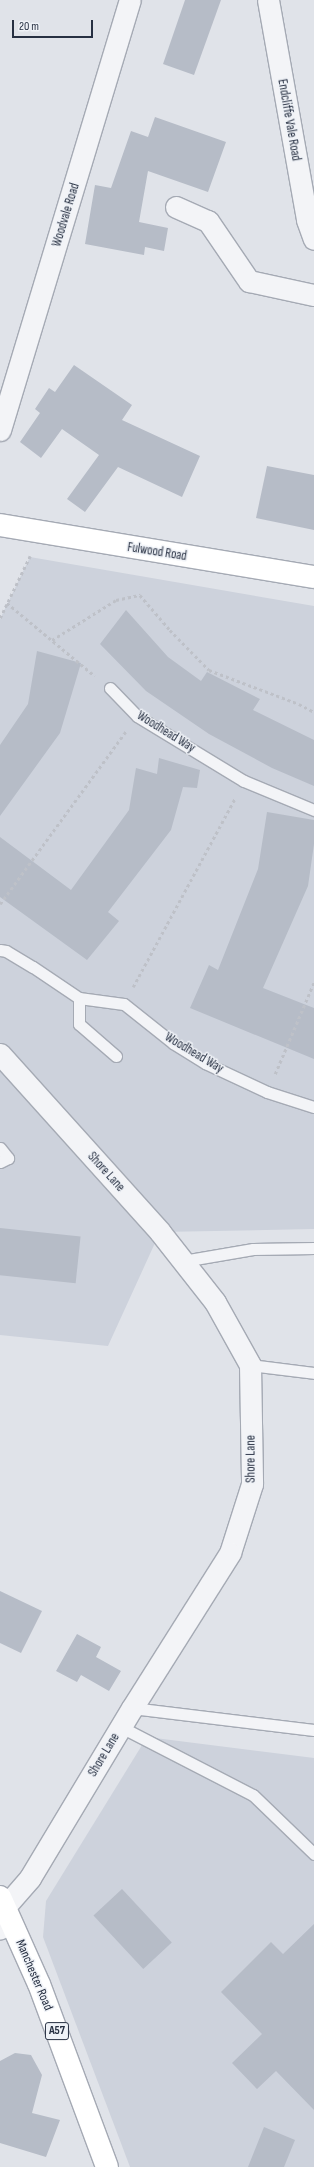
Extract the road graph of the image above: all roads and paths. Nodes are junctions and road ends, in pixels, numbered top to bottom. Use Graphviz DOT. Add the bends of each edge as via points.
graph roads {
  1 [pos="130,0"];
  2 [pos="268,0"];
  3 [pos="308,192"];
  4 [pos="176,206"];
  5 [pos="314,239"];
  6 [pos="314,295"];
  7 [pos="0,430"];
  8 [pos="0,525"];
  9 [pos="41,533"];
  10 [pos="314,577"];
  11 [pos="7,603"];
  12 [pos="0,618"];
  13 [pos="52,640"];
  14 [pos="110,688"];
  15 [pos="314,712"];
  16 [pos="137,716"];
  17 [pos="244,782"];
  18 [pos="314,810"];
  19 [pos="0,904"];
  20 [pos="0,950"];
  21 [pos="314,982"];
  22 [pos="78,998"];
  23 [pos="124,1004"];
  24 [pos="116,1056"];
  25 [pos="1,1057"];
  26 [pos="267,1092"];
  27 [pos="314,1107"];
  28 [pos="0,1148"];
  29 [pos="0,1162"];
  30 [pos="314,1248"];
  31 [pos="183,1261"];
  32 [pos="250,1365"];
  33 [pos="314,1374"];
  34 [pos="132,1708"];
  35 [pos="120,1727"];
  36 [pos="314,1730"];
  37 [pos="314,1854"];
  38 [pos="2,1904"];
  39 [pos="0,1928"];
  40 [pos="107,2167"];
  1 -- 7 [label="street, Woodvale Road"];
  2 -- 3 [label="street, Endcliffe Vale Road"];
  3 -- 5 [label="street, Endcliffe Vale Road" via="307,220"];
  4 -- 6 [label="street" via="208,221 249,281"];
  8 -- 9 [label="street, Fulwood Road"];
  9 -- 10 [label="street, Fulwood Road"];
  9 -- 11 [label="path"];
  11 -- 12 [label="path"];
  11 -- 13 [label="path"];
  13 -- 14 [label="path"];
  13 -- 15 [label="path" via="116,600 140,595 209,670"];
  14 -- 16 [label="lane, Woodhead Way"];
  16 -- 17 [label="lane, Woodhead Way"];
  16 -- 19 [label="path"];
  17 -- 18 [label="lane, Woodhead Way"];
  17 -- 23 [label="path"];
  20 -- 22 [label="lane" via="33,967"];
  21 -- 26 [label="path"];
  22 -- 23 [label="lane"];
  22 -- 24 [label="lane" via="79,1024"];
  23 -- 26 [label="lane, Woodhead Way" via="173,1043 205,1063"];
  25 -- 31 [label="street, Shore Lane" via="155,1226"];
  26 -- 27 [label="lane, Woodhead Way"];
  28 -- 29 [label="lane" via="8,1158"];
  30 -- 31 [label="lane" via="253,1249"];
  31 -- 32 [label="street, Shore Lane" via="215,1302"];
  32 -- 33 [label="lane"];
  32 -- 34 [label="street, Shore Lane" via="252,1484 230,1553"];
  34 -- 35 [label="street, Shore Lane"];
  34 -- 36 [label="lane"];
  35 -- 37 [label="lane" via="253,1795"];
  35 -- 38 [label="street, Shore Lane" via="30,1878"];
  38 -- 39 [label="street"];
  38 -- 40 [label="street, Manchester Road / A57" via="39,1984"];
}
